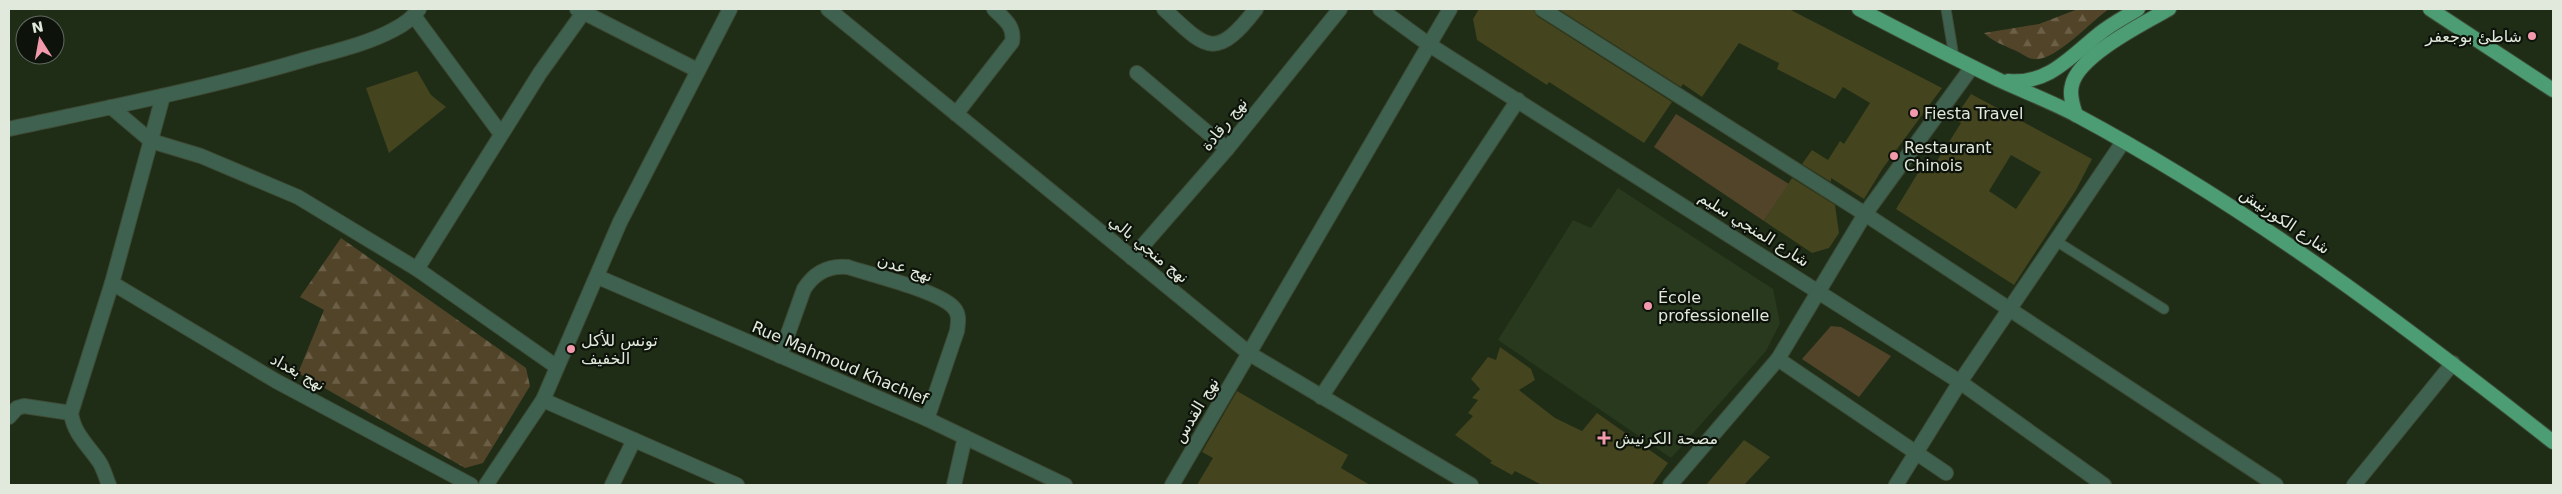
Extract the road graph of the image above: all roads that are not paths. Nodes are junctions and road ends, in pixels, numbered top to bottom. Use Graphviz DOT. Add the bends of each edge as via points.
graph roads {
  1 [pos="730,9"];
  2 [pos="828,9"];
  3 [pos="994,9"];
  4 [pos="1164,9"];
  5 [pos="1256,9"];
  6 [pos="1340,9"];
  7 [pos="1380,9"];
  8 [pos="1450,9"];
  9 [pos="1542,9"];
  10 [pos="1859,9"];
  11 [pos="1946,9"];
  12 [pos="2138,9"];
  13 [pos="2169,9"];
  14 [pos="2430,9"];
  15 [pos="580,11"];
  16 [pos="417,12"];
  17 [pos="1428,44"];
  18 [pos="1954,57"];
  19 [pos="1972,67"];
  20 [pos="697,70"];
  21 [pos="1137,73"];
  22 [pos="2000,80"];
  23 [pos="2553,90"];
  24 [pos="163,96"];
  25 [pos="1518,100"];
  26 [pos="111,107"];
  27 [pos="956,114"];
  28 [pos="2076,115"];
  29 [pos="9,129"];
  30 [pos="501,134"];
  31 [pos="151,141"];
  32 [pos="2123,142"];
  33 [pos="1227,149"];
  34 [pos="1865,214"];
  35 [pos="2056,241"];
  36 [pos="1132,258"];
  37 [pos="416,269"];
  38 [pos="598,277"];
  39 [pos="112,283"];
  40 [pos="1818,291"];
  41 [pos="2010,308"];
  42 [pos="2164,309"];
  43 [pos="1250,354"];
  44 [pos="780,356"];
  45 [pos="1778,359"];
  46 [pos="2452,362"];
  47 [pos="557,367"];
  48 [pos="1960,382"];
  49 [pos="1321,397"];
  50 [pos="543,400"];
  51 [pos="71,413"];
  52 [pos="9,417"];
  53 [pos="927,420"];
  54 [pos="965,437"];
  55 [pos="634,440"];
  56 [pos="2553,442"];
  57 [pos="1917,452"];
  58 [pos="1946,473"];
  59 [pos="109,485"];
  60 [pos="471,485"];
  61 [pos="486,485"];
  62 [pos="612,485"];
  63 [pos="737,485"];
  64 [pos="954,485"];
  65 [pos="1065,485"];
  66 [pos="1172,485"];
  67 [pos="1471,485"];
  68 [pos="1670,485"];
  69 [pos="1896,485"];
  70 [pos="2104,485"];
  71 [pos="2276,485"];
  72 [pos="2354,485"];
  1 -- 20 [label="street"];
  2 -- 27 [label="street, نهج منجي بالي"];
  3 -- 27 [label="street" via="1011,27 1012,42"];
  4 -- 5 [label="street" via="1196,38 1212,44 1231,37"];
  6 -- 33 [label="street, نهج رقادة"];
  7 -- 17 [label="street, شارع المنجي سليم"];
  8 -- 17 [label="street, نهج القدس"];
  9 -- 34 [label="street"];
  10 -- 18 [label="main road, شارع الكورنيش"];
  11 -- 18 [label="lane"];
  12 -- 22 [label="main road" via="2105,29 2051,73 2026,81"];
  13 -- 28 [label="main road" via="2115,40 2076,74 2071,95"];
  14 -- 23 [label="main road"];
  15 -- 20 [label="street"];
  15 -- 30 [label="street"];
  16 -- 24 [label="street" via="394,30 371,40"];
  16 -- 30 [label="street"];
  17 -- 25 [label="street, شارع المنجي سليم"];
  17 -- 43 [label="street, نهج القدس"];
  18 -- 19 [label="main road, شارع الكورنيش"];
  19 -- 22 [label="main road, شارع الكورنيش"];
  19 -- 34 [label="street"];
  20 -- 38 [label="street" via="620,222"];
  21 -- 33 [label="street"];
  22 -- 28 [label="main road, شارع الكورنيش"];
  24 -- 26 [label="street"];
  24 -- 31 [label="street"];
  25 -- 40 [label="street, شارع المنجي سليم"];
  25 -- 49 [label="street"];
  26 -- 29 [label="street"];
  26 -- 31 [label="street"];
  27 -- 36 [label="street, نهج منجي بالي"];
  28 -- 32 [label="main road, شارع الكورنيش"];
  30 -- 37 [label="street"];
  31 -- 37 [label="street" via="201,156 298,197"];
  31 -- 39 [label="street"];
  32 -- 35 [label="street"];
  32 -- 46 [label="main road, شارع الكورنيش" via="2216,196 2321,266"];
  33 -- 36 [label="street, نهج رقادة"];
  34 -- 40 [label="street"];
  34 -- 41 [label="street"];
  35 -- 41 [label="street"];
  35 -- 42 [label="lane"];
  36 -- 43 [label="street, نهج منجي بالي"];
  37 -- 47 [label="street"];
  38 -- 44 [label="street, Rue Mahmoud Khachlef"];
  38 -- 47 [label="street"];
  39 -- 51 [label="street"];
  39 -- 60 [label="street, نهج بغداد" via="276,382"];
  40 -- 45 [label="street"];
  40 -- 48 [label="street, شارع المنجي سليم"];
  41 -- 48 [label="street"];
  41 -- 71 [label="street"];
  43 -- 49 [label="street, نهج منجي بالي"];
  43 -- 66 [label="street, نهج القدس"];
  44 -- 53 [label="street, Rue Mahmoud Khachlef"];
  44 -- 53 [label="street, نهج عدن" via="804,289 809,281 826,269 848,268 939,297 955,310 959,319"];
  45 -- 57 [label="street"];
  45 -- 68 [label="street"];
  46 -- 56 [label="main road, شارع الكورنيش"];
  46 -- 72 [label="street"];
  47 -- 50 [label="street"];
  48 -- 57 [label="street"];
  48 -- 70 [label="street, شارع المنجي سليم"];
  49 -- 67 [label="street, نهج منجي بالي"];
  50 -- 55 [label="street"];
  50 -- 61 [label="street"];
  51 -- 52 [label="street" via="24,406"];
  51 -- 59 [label="street" via="78,435 101,464"];
  53 -- 54 [label="street, Rue Mahmoud Khachlef"];
  54 -- 64 [label="street"];
  54 -- 65 [label="street, Rue Mahmoud Khachlef"];
  55 -- 62 [label="street"];
  55 -- 63 [label="street"];
  57 -- 58 [label="street"];
  57 -- 69 [label="street"];
}
